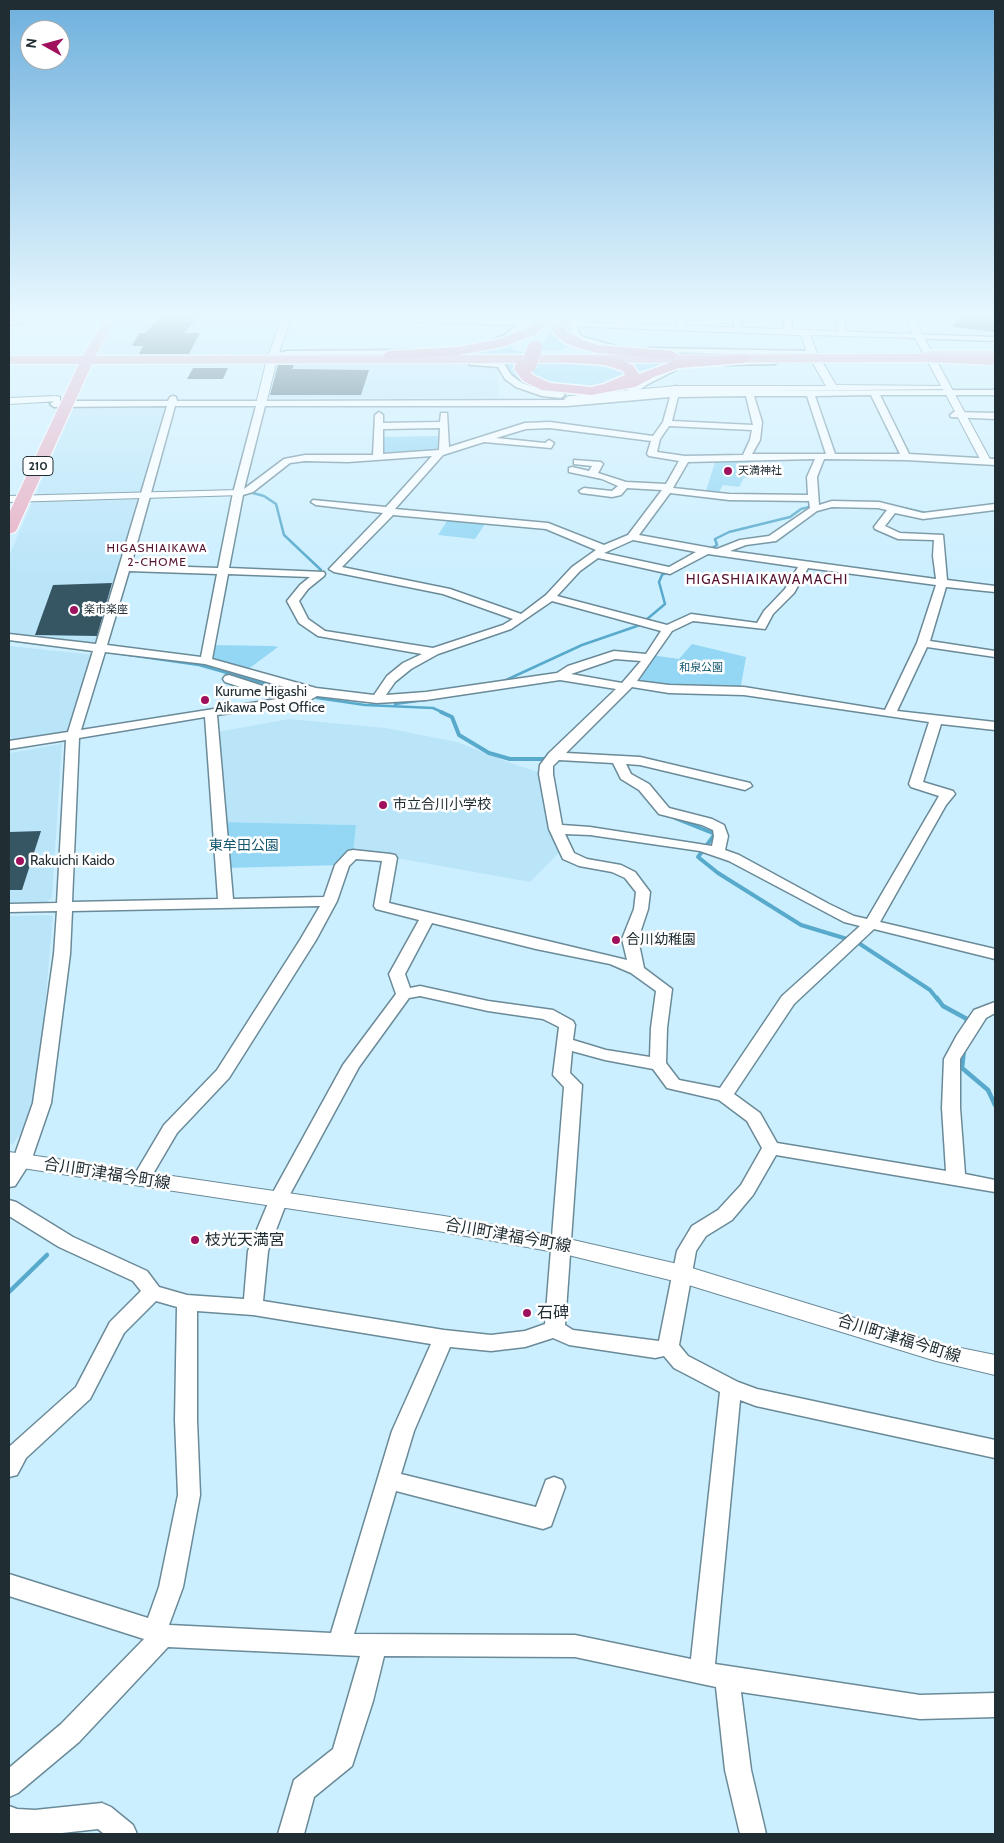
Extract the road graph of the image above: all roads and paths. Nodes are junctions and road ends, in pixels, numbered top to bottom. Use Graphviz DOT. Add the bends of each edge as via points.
graph roads {
  1 [pos="44,403"];
  2 [pos="60,403"];
  3 [pos="172,403"];
  4 [pos="260,403"];
  5 [pos="381,403"];
  6 [pos="426,403"];
  7 [pos="444,403"];
  8 [pos="561,403"];
  9 [pos="586,403"];
  10 [pos="601,403"];
  11 [pos="672,403"];
  12 [pos="752,403"];
  13 [pos="813,403"];
  14 [pos="879,403"];
  15 [pos="951,403"];
  16 [pos="9,405"];
  17 [pos="560,409"];
  18 [pos="958,415"];
  19 [pos="995,416"];
  20 [pos="666,423"];
  21 [pos="444,425"];
  22 [pos="378,426"];
  23 [pos="757,428"];
  24 [pos="621,434"];
  25 [pos="656,439"];
  26 [pos="480,440"];
  27 [pos="606,441"];
  28 [pos="549,443"];
  29 [pos="442,453"];
  30 [pos="378,456"];
  31 [pos="820,457"];
  32 [pos="832,457"];
  33 [pos="906,457"];
  34 [pos="686,459"];
  35 [pos="744,459"];
  36 [pos="986,461"];
  37 [pos="574,466"];
  38 [pos="624,485"];
  39 [pos="668,489"];
  40 [pos="584,491"];
  41 [pos="238,493"];
  42 [pos="145,496"];
  43 [pos="12,499"];
  44 [pos="316,502"];
  45 [pos="814,503"];
  46 [pos="995,507"];
  47 [pos="894,508"];
  48 [pos="389,511"];
  49 [pos="9,529"];
  50 [pos="632,538"];
  51 [pos="706,551"];
  52 [pos="601,552"];
  53 [pos="718,552"];
  54 [pos="805,563"];
  55 [pos="126,568"];
  56 [pos="334,569"];
  57 [pos="224,570"];
  58 [pos="320,574"];
  59 [pos="942,583"];
  60 [pos="995,588"];
  61 [pos="550,597"];
  62 [pos="522,618"];
  63 [pos="668,629"];
  64 [pos="9,637"];
  65 [pos="923,643"];
  66 [pos="9,645"];
  67 [pos="99,651"];
  68 [pos="434,652"];
  69 [pos="995,654"];
  70 [pos="650,658"];
  71 [pos="206,661"];
  72 [pos="560,676"];
  73 [pos="627,685"];
  74 [pos="315,692"];
  75 [pos="378,699"];
  76 [pos="291,700"];
  77 [pos="211,714"];
  78 [pos="889,714"];
  79 [pos="936,719"];
  80 [pos="995,726"];
  81 [pos="72,735"];
  82 [pos="9,745"];
  83 [pos="552,759"];
  84 [pos="617,759"];
  85 [pos="745,786"];
  86 [pos="556,829"];
  87 [pos="718,852"];
  88 [pos="330,902"];
  89 [pos="226,903"];
  90 [pos="66,907"];
  91 [pos="9,908"];
  92 [pos="427,919"];
  93 [pos="871,924"];
  94 [pos="995,954"];
  95 [pos="638,970"];
  96 [pos="404,994"];
  97 [pos="995,1007"];
  98 [pos="566,1043"];
  99 [pos="658,1064"];
  100 [pos="724,1095"];
  101 [pos="771,1148"];
  102 [pos="15,1160"];
  103 [pos="141,1179"];
  104 [pos="956,1179"];
  105 [pos="9,1181"];
  106 [pos="995,1186"];
  107 [pos="278,1201"];
  108 [pos="9,1208"];
  109 [pos="560,1244"];
  110 [pos="682,1274"];
  111 [pos="152,1292"];
  112 [pos="187,1303"];
  113 [pos="253,1307"];
  114 [pos="556,1329"];
  115 [pos="444,1338"];
  116 [pos="668,1347"];
  117 [pos="995,1365"];
  118 [pos="731,1388"];
  119 [pos="995,1450"];
  120 [pos="9,1468"];
  121 [pos="388,1480"];
  122 [pos="554,1487"];
  123 [pos="9,1585"];
  124 [pos="159,1633"];
  125 [pos="338,1645"];
  126 [pos="375,1646"];
  127 [pos="702,1671"];
  128 [pos="726,1678"];
  129 [pos="995,1705"];
  130 [pos="9,1784"];
  131 [pos="9,1819"];
  132 [pos="124,1834"];
  133 [pos="291,1834"];
  134 [pos="753,1834"];
  1 -- 16 [label="street"];
  2 -- 43 [label="highway, 210"];
  3 -- 42 [label="street"];
  4 -- 41 [label="street"];
  5 -- 22 [label="street"];
  6 -- 17 [label="street"];
  7 -- 17 [label="street"];
  7 -- 21 [label="street"];
  8 -- 17 [label="street"];
  9 -- 17 [label="street"];
  10 -- 17 [label="street"];
  11 -- 20 [label="street"];
  12 -- 23 [label="street"];
  13 -- 32 [label="street"];
  14 -- 33 [label="street"];
  15 -- 18 [label="street"];
  17 -- 24 [label="street"];
  17 -- 26 [label="street" via="525,426"];
  18 -- 19 [label="street"];
  18 -- 36 [label="street"];
  20 -- 23 [label="street"];
  20 -- 25 [label="street"];
  21 -- 22 [label="street"];
  21 -- 29 [label="street"];
  22 -- 30 [label="street"];
  23 -- 35 [label="street" via="755,440"];
  24 -- 25 [label="street"];
  24 -- 27 [label="street"];
  25 -- 34 [label="street" via="652,454"];
  26 -- 28 [label="street" via="548,446"];
  26 -- 29 [label="street"];
  29 -- 30 [label="street"];
  29 -- 48 [label="street"];
  30 -- 41 [label="street" via="287,461 250,490"];
  31 -- 32 [label="street"];
  31 -- 35 [label="street"];
  31 -- 45 [label="street" via="812,477"];
  32 -- 33 [label="street"];
  33 -- 36 [label="street"];
  34 -- 35 [label="street"];
  34 -- 39 [label="street"];
  37 -- 38 [label="street"];
  38 -- 39 [label="street"];
  38 -- 40 [label="street" via="616,494"];
  39 -- 45 [label="street"];
  39 -- 50 [label="street"];
  41 -- 42 [label="street"];
  41 -- 57 [label="street"];
  42 -- 43 [label="street"];
  42 -- 55 [label="street"];
  43 -- 49 [label="highway, 210"];
  44 -- 48 [label="street"];
  45 -- 47 [label="street"];
  45 -- 53 [label="street" via="787,530 772,539 744,542"];
  46 -- 47 [label="street" via="923,516"];
  47 -- 59 [label="street" via="879,528 898,536 939,537"];
  48 -- 52 [label="street" via="548,526"];
  48 -- 56 [label="street"];
  50 -- 51 [label="street"];
  50 -- 52 [label="street"];
  51 -- 52 [label="street" via="670,571"];
  51 -- 53 [label="street"];
  52 -- 61 [label="street" via="576,569"];
  53 -- 54 [label="street"];
  54 -- 59 [label="street"];
  54 -- 63 [label="street" via="790,591 768,613 761,627 691,617"];
  55 -- 57 [label="street"];
  55 -- 67 [label="street"];
  56 -- 58 [label="street"];
  56 -- 62 [label="street" via="446,591"];
  57 -- 58 [label="street"];
  57 -- 71 [label="street"];
  58 -- 68 [label="street" via="293,601 304,621 322,634"];
  59 -- 60 [label="street"];
  59 -- 65 [label="street"];
  61 -- 62 [label="street"];
  61 -- 63 [label="street"];
  62 -- 68 [label="street" via="507,627"];
  63 -- 70 [label="street"];
  64 -- 67 [label="street"];
  65 -- 69 [label="street"];
  65 -- 78 [label="street"];
  66 -- 67 [label="street"];
  67 -- 71 [label="street"];
  67 -- 76 [label="street" via="194,666"];
  67 -- 81 [label="street"];
  68 -- 75 [label="street" via="391,679"];
  70 -- 72 [label="street" via="614,655"];
  70 -- 73 [label="street"];
  71 -- 74 [label="street"];
  72 -- 73 [label="street"];
  72 -- 75 [label="street" via="426,696"];
  73 -- 78 [label="street" via="744,691"];
  73 -- 83 [label="street"];
  74 -- 75 [label="street"];
  74 -- 76 [label="street" via="303,700"];
  76 -- 77 [label="street"];
  77 -- 81 [label="street"];
  77 -- 89 [label="street"];
  78 -- 79 [label="street"];
  79 -- 80 [label="street"];
  79 -- 93 [label="street" via="916,784 948,794"];
  81 -- 82 [label="street"];
  81 -- 90 [label="street"];
  83 -- 84 [label="street"];
  83 -- 86 [label="street" via="546,774"];
  84 -- 85 [label="street" via="640,761"];
  84 -- 87 [label="street" via="626,776 644,787 664,811 719,828"];
  86 -- 87 [label="street" via="590,830"];
  86 -- 95 [label="street" via="568,856 584,863 616,868 630,875 643,892 641,909 630,939"];
  87 -- 93 [label="street" via="824,908"];
  88 -- 89 [label="street"];
  88 -- 92 [label="street" via="342,865 353,854 390,858 382,906"];
  88 -- 103 [label="street" via="223,1074 170,1129"];
  89 -- 90 [label="street"];
  90 -- 91 [label="street"];
  90 -- 102 [label="street" via="42,1103"];
  92 -- 95 [label="street" via="614,960"];
  92 -- 96 [label="street" via="397,974"];
  93 -- 94 [label="street"];
  93 -- 100 [label="street" via="788,1000"];
  95 -- 99 [label="street" via="664,989"];
  96 -- 98 [label="street" via="420,991 488,1006 547,1014 567,1025"];
  96 -- 107 [label="street" via="351,1065"];
  97 -- 104 [label="street" via="980,1014 952,1059 951,1108"];
  98 -- 99 [label="street" via="606,1055"];
  98 -- 109 [label="street" via="561,1074 572,1085 571,1125"];
  99 -- 100 [label="street" via="672,1084"];
  100 -- 101 [label="street" via="754,1117"];
  101 -- 104 [label="street"];
  101 -- 110 [label="street" via="747,1190 725,1215 698,1231 687,1250"];
  102 -- 103 [label="street, 合川町津福今町線"];
  102 -- 105 [label="street"];
  103 -- 107 [label="street, 合川町津福今町線"];
  104 -- 106 [label="street"];
  107 -- 109 [label="street, 合川町津福今町線"];
  107 -- 113 [label="street" via="258,1251"];
  108 -- 111 [label="street" via="66,1242 140,1276"];
  109 -- 110 [label="street, 合川町津福今町線"];
  109 -- 114 [label="street"];
  110 -- 116 [label="street"];
  110 -- 117 [label="street, 合川町津福今町線" via="936,1352"];
  111 -- 112 [label="street"];
  111 -- 120 [label="street" via="117,1328 83,1393 18,1452"];
  112 -- 113 [label="street"];
  112 -- 124 [label="street" via="189,1495"];
  113 -- 115 [label="street"];
  114 -- 115 [label="street" via="525,1340 491,1343"];
  114 -- 116 [label="street" via="569,1337 655,1350"];
  115 -- 121 [label="street" via="403,1431"];
  116 -- 118 [label="street" via="681,1362"];
  118 -- 119 [label="street" via="756,1397"];
  118 -- 127 [label="street"];
  121 -- 122 [label="street" via="543,1519"];
  121 -- 125 [label="street"];
  123 -- 124 [label="street"];
  124 -- 125 [label="street"];
  124 -- 130 [label="street" via="70,1733"];
  125 -- 126 [label="street"];
  126 -- 127 [label="street" via="575,1646"];
  126 -- 133 [label="street" via="343,1757 303,1790"];
  127 -- 128 [label="street"];
  128 -- 129 [label="street" via="920,1707"];
  128 -- 134 [label="street" via="738,1770"];
  131 -- 132 [label="street" via="10,1822 36,1823 102,1816"];
}
